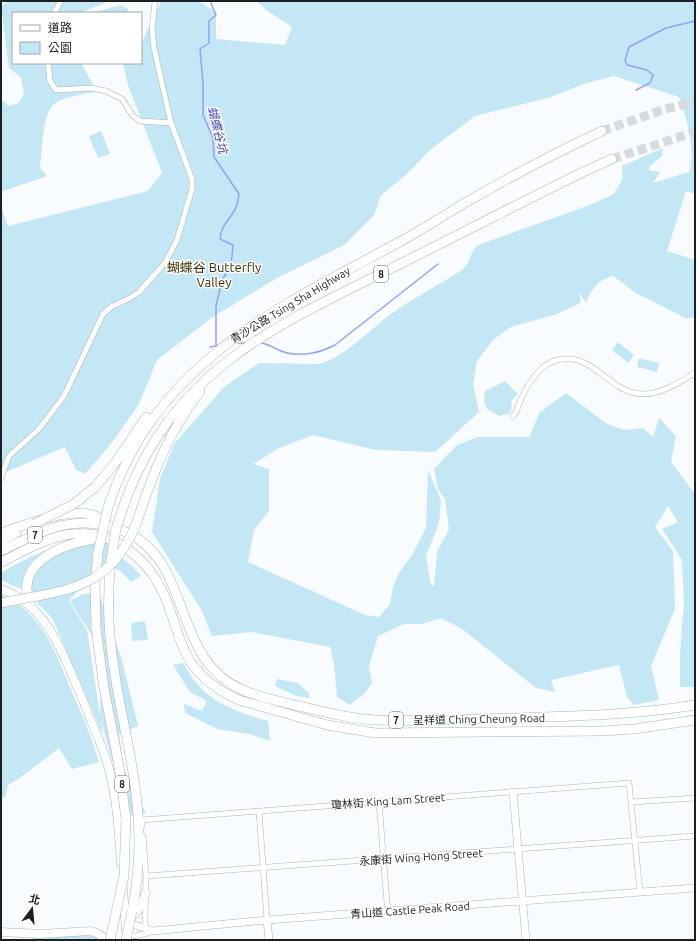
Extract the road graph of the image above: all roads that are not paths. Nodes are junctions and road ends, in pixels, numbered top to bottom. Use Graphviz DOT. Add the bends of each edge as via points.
graph roads {
  1 [pos="61,1"];
  2 [pos="155,1"];
  3 [pos="55,12"];
  4 [pos="48,64"];
  5 [pos="171,123"];
  6 [pos="602,131"];
  7 [pos="612,159"];
  8 [pos="203,362"];
  9 [pos="220,367"];
  10 [pos="695,373"];
  11 [pos="514,416"];
  12 [pos="1,478"];
  13 [pos="106,525"];
  14 [pos="1,533"];
  15 [pos="108,537"];
  16 [pos="1,541"];
  17 [pos="1,551"];
  18 [pos="12,557"];
  19 [pos="1,562"];
  20 [pos="1,568"];
  21 [pos="2,589"];
  22 [pos="1,603"];
  23 [pos="31,606"];
  24 [pos="695,705"];
  25 [pos="695,720"];
  26 [pos="513,792"];
  27 [pos="695,798"];
  28 [pos="379,802"];
  29 [pos="632,802"];
  30 [pos="259,811"];
  31 [pos="695,836"];
  32 [pos="635,840"];
  33 [pos="518,850"];
  34 [pos="384,860"];
  35 [pos="263,868"];
  36 [pos="146,876"];
  37 [pos="695,888"];
  38 [pos="640,892"];
  39 [pos="146,893"];
  40 [pos="522,900"];
  41 [pos="394,912"];
  42 [pos="267,920"];
  43 [pos="126,922"];
  44 [pos="149,931"];
  45 [pos="1,933"];
  46 [pos="126,939"];
  47 [pos="18,940"];
  48 [pos="106,940"];
  49 [pos="110,940"];
  50 [pos="146,940"];
  51 [pos="269,940"];
  52 [pos="526,940"];
  1 -- 3 [label="street"];
  2 -- 5 [label="street" via="152,29 154,48"];
  4 -- 5 [label="street" via="50,81 56,90 92,88 106,91 122,99 140,121"];
  5 -- 12 [label="street" via="192,179 192,189 177,240 165,263 145,286 103,314 64,396 39,429 9,456"];
  6 -- 8 [label="highway, 青沙公路 Tsing Sha Highway / 8" via="568,146 290,303 248,328"];
  7 -- 9 [label="highway, 青沙公路 Tsing Sha Highway / 8" via="297,316 248,346"];
  8 -- 16 [label="highway, bridge" via="155,407 107,474 89,493 66,508"];
  8 -- 49 [label="highway, 青沙公路 Tsing Sha Highway / 8, bridge" via="165,401 129,456 110,500 99,545 95,584 96,628 126,819 124,876"];
  9 -- 22 [label="highway, bridge" via="189,406 167,440 132,534 113,564 97,577 77,586"];
  9 -- 46 [label="highway, 青沙公路 Tsing Sha Highway / 8, bridge" via="193,391 173,414 149,450 134,477 113,543 109,583 112,649 134,776 139,827 137,880"];
  10 -- 11 [label="street" via="666,390 636,393 619,386 587,363 559,360 548,364 540,371 522,396"];
  13 -- 14 [label="highway" via="102,518 95,515 68,514 50,516"];
  13 -- 17 [label="highway, 呈祥道 Ching Cheung Road / 7" via="81,522 61,525 42,531"];
  13 -- 24 [label="highway, 呈祥道 Ching Cheung Road / 7" via="135,537 156,555 173,585 194,641 211,668 237,687 261,696 355,718 377,720 601,716 645,713"];
  15 -- 18 [label="highway, 呈祥道 Ching Cheung Road / 7" via="75,534 45,541"];
  15 -- 23 [label="highway" via="71,544 56,550 32,572 26,589"];
  15 -- 25 [label="highway, 呈祥道 Ching Cheung Road / 7, bridge" via="139,558 156,579 168,603 184,650 202,677 225,694 247,703 327,725 376,733 603,731"];
  18 -- 19 [label="highway, 呈祥道 Ching Cheung Road / 7"];
  18 -- 20 [label="highway"];
  21 -- 23 [label="main road"];
  23 -- 43 [label="main road" via="58,643 106,760 114,792"];
  26 -- 28 [label="street, 瓊林街 King Lam Street"];
  26 -- 29 [label="street, 瓊林街 King Lam Street" via="628,783"];
  26 -- 33 [label="main road"];
  27 -- 29 [label="street"];
  28 -- 30 [label="street, 瓊林街 King Lam Street"];
  28 -- 34 [label="street"];
  29 -- 32 [label="street"];
  30 -- 35 [label="street"];
  30 -- 36 [label="street, 瓊林街 King Lam Street" via="142,820"];
  31 -- 32 [label="street, 永康街 Wing Hong Street"];
  32 -- 33 [label="street, 永康街 Wing Hong Street"];
  32 -- 38 [label="street"];
  33 -- 34 [label="street, 永康街 Wing Hong Street"];
  33 -- 40 [label="main road"];
  34 -- 35 [label="street, 永康街 Wing Hong Street"];
  34 -- 41 [label="street" via="387,903"];
  35 -- 36 [label="street, 永康街 Wing Hong Street"];
  35 -- 42 [label="street"];
  36 -- 39 [label="street"];
  37 -- 38 [label="main road, 青山道 Castle Peak Road"];
  38 -- 40 [label="main road, 青山道 Castle Peak Road"];
  39 -- 43 [label="main road" via="134,916"];
  39 -- 44 [label="street" via="145,924"];
  40 -- 41 [label="main road, 青山道 Castle Peak Road"];
  40 -- 52 [label="main road"];
  41 -- 42 [label="main road, 青山道 Castle Peak Road"];
  42 -- 44 [label="main road, 青山道 Castle Peak Road"];
  42 -- 51 [label="main road"];
  43 -- 44 [label="main road"];
  43 -- 46 [label="main road"];
  44 -- 46 [label="street, 青山道 Castle Peak Road"];
  44 -- 50 [label="street"];
  45 -- 47 [label="main road"];
  45 -- 48 [label="main road" via="91,932"];
}
